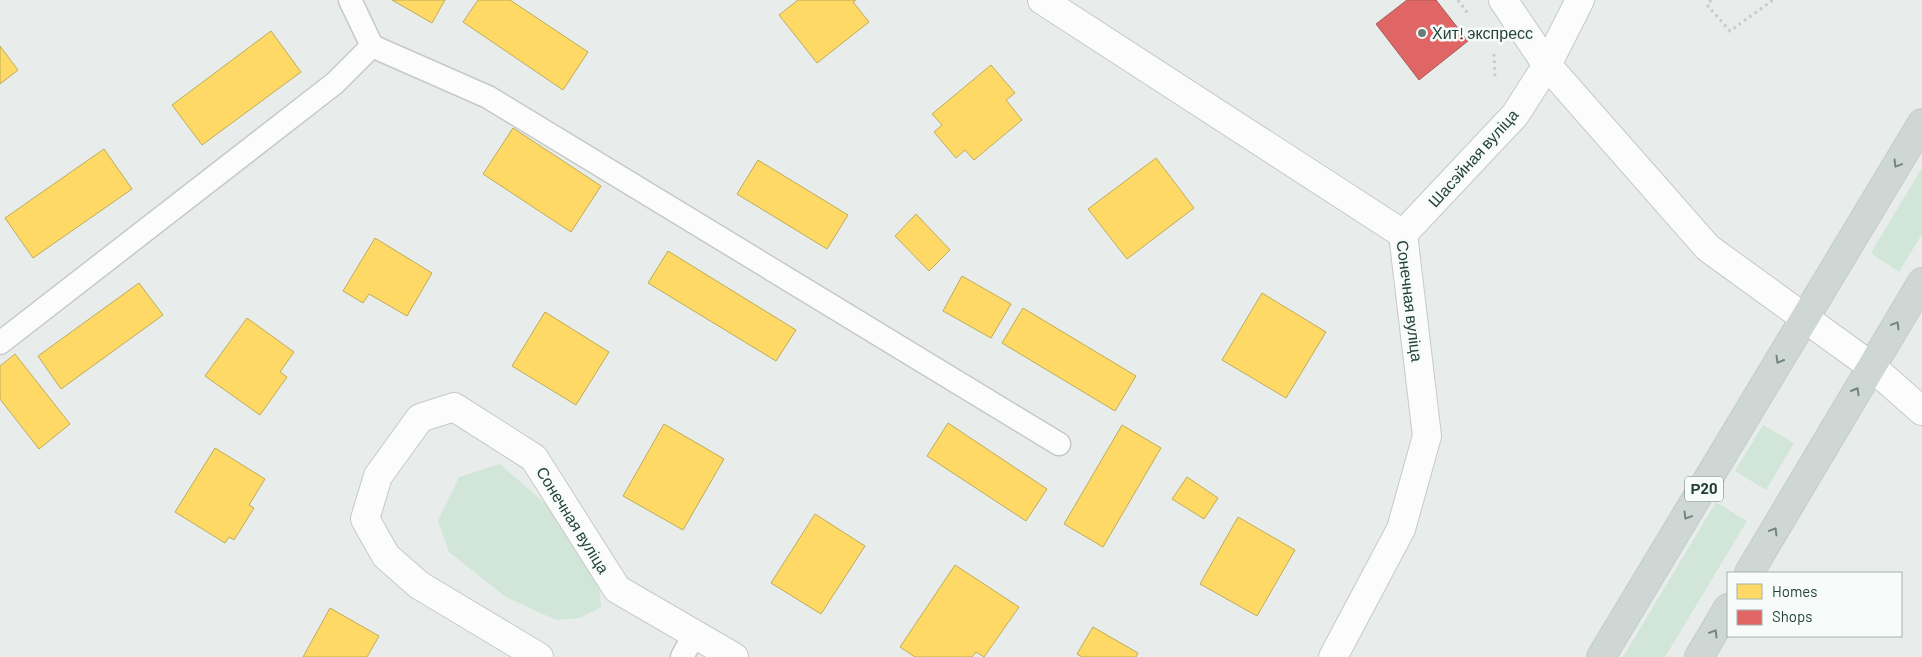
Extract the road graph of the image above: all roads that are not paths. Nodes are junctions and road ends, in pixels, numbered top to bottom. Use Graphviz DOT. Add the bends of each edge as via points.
graph roads {
  1 [pos="350,0"];
  2 [pos="1042,0"];
  3 [pos="1503,0"];
  4 [pos="1580,0"];
  5 [pos="372,46"];
  6 [pos="1547,65"];
  7 [pos="1922,123"];
  8 [pos="1403,234"];
  9 [pos="1922,282"];
  10 [pos="1803,318"];
  11 [pos="0,343"];
  12 [pos="1871,366"];
  13 [pos="1922,411"];
  14 [pos="1059,444"];
  15 [pos="1750,572"];
  16 [pos="1727,610"];
  17 [pos="688,646"];
  18 [pos="539,657"];
  19 [pos="734,657"];
  20 [pos="1334,657"];
  21 [pos="1601,657"];
  22 [pos="1699,657"];
  1 -- 5 [label="lane"];
  2 -- 8 [label="street, Сонечная вуліца"];
  3 -- 6 [label="street"];
  4 -- 6 [label="street, Шасэйная вуліца"];
  5 -- 11 [label="lane" via="334,83"];
  5 -- 14 [label="lane" via="488,98"];
  6 -- 8 [label="street, Шасэйная вуліца" via="1515,115"];
  6 -- 10 [label="street" via="1708,248"];
  7 -- 10 [label="main road, Р20, one-way"];
  8 -- 20 [label="street, Сонечная вуліца" via="1427,436 1401,529"];
  12 -- 9 [label="main road, one-way"];
  10 -- 12 [label="street"];
  10 -- 21 [label="main road, Р20, one-way" via="1710,479"];
  12 -- 13 [label="street"];
  15 -- 12 [label="main road, one-way"];
  22 -- 16 [label="main road, one-way"];
  17 -- 18 [label="street, Сонечная вуліца" via="616,589 534,458 454,407 420,418 378,476 366,519 386,556 420,584"];
  17 -- 19 [label="street, Сонечная вуліца"];
}
